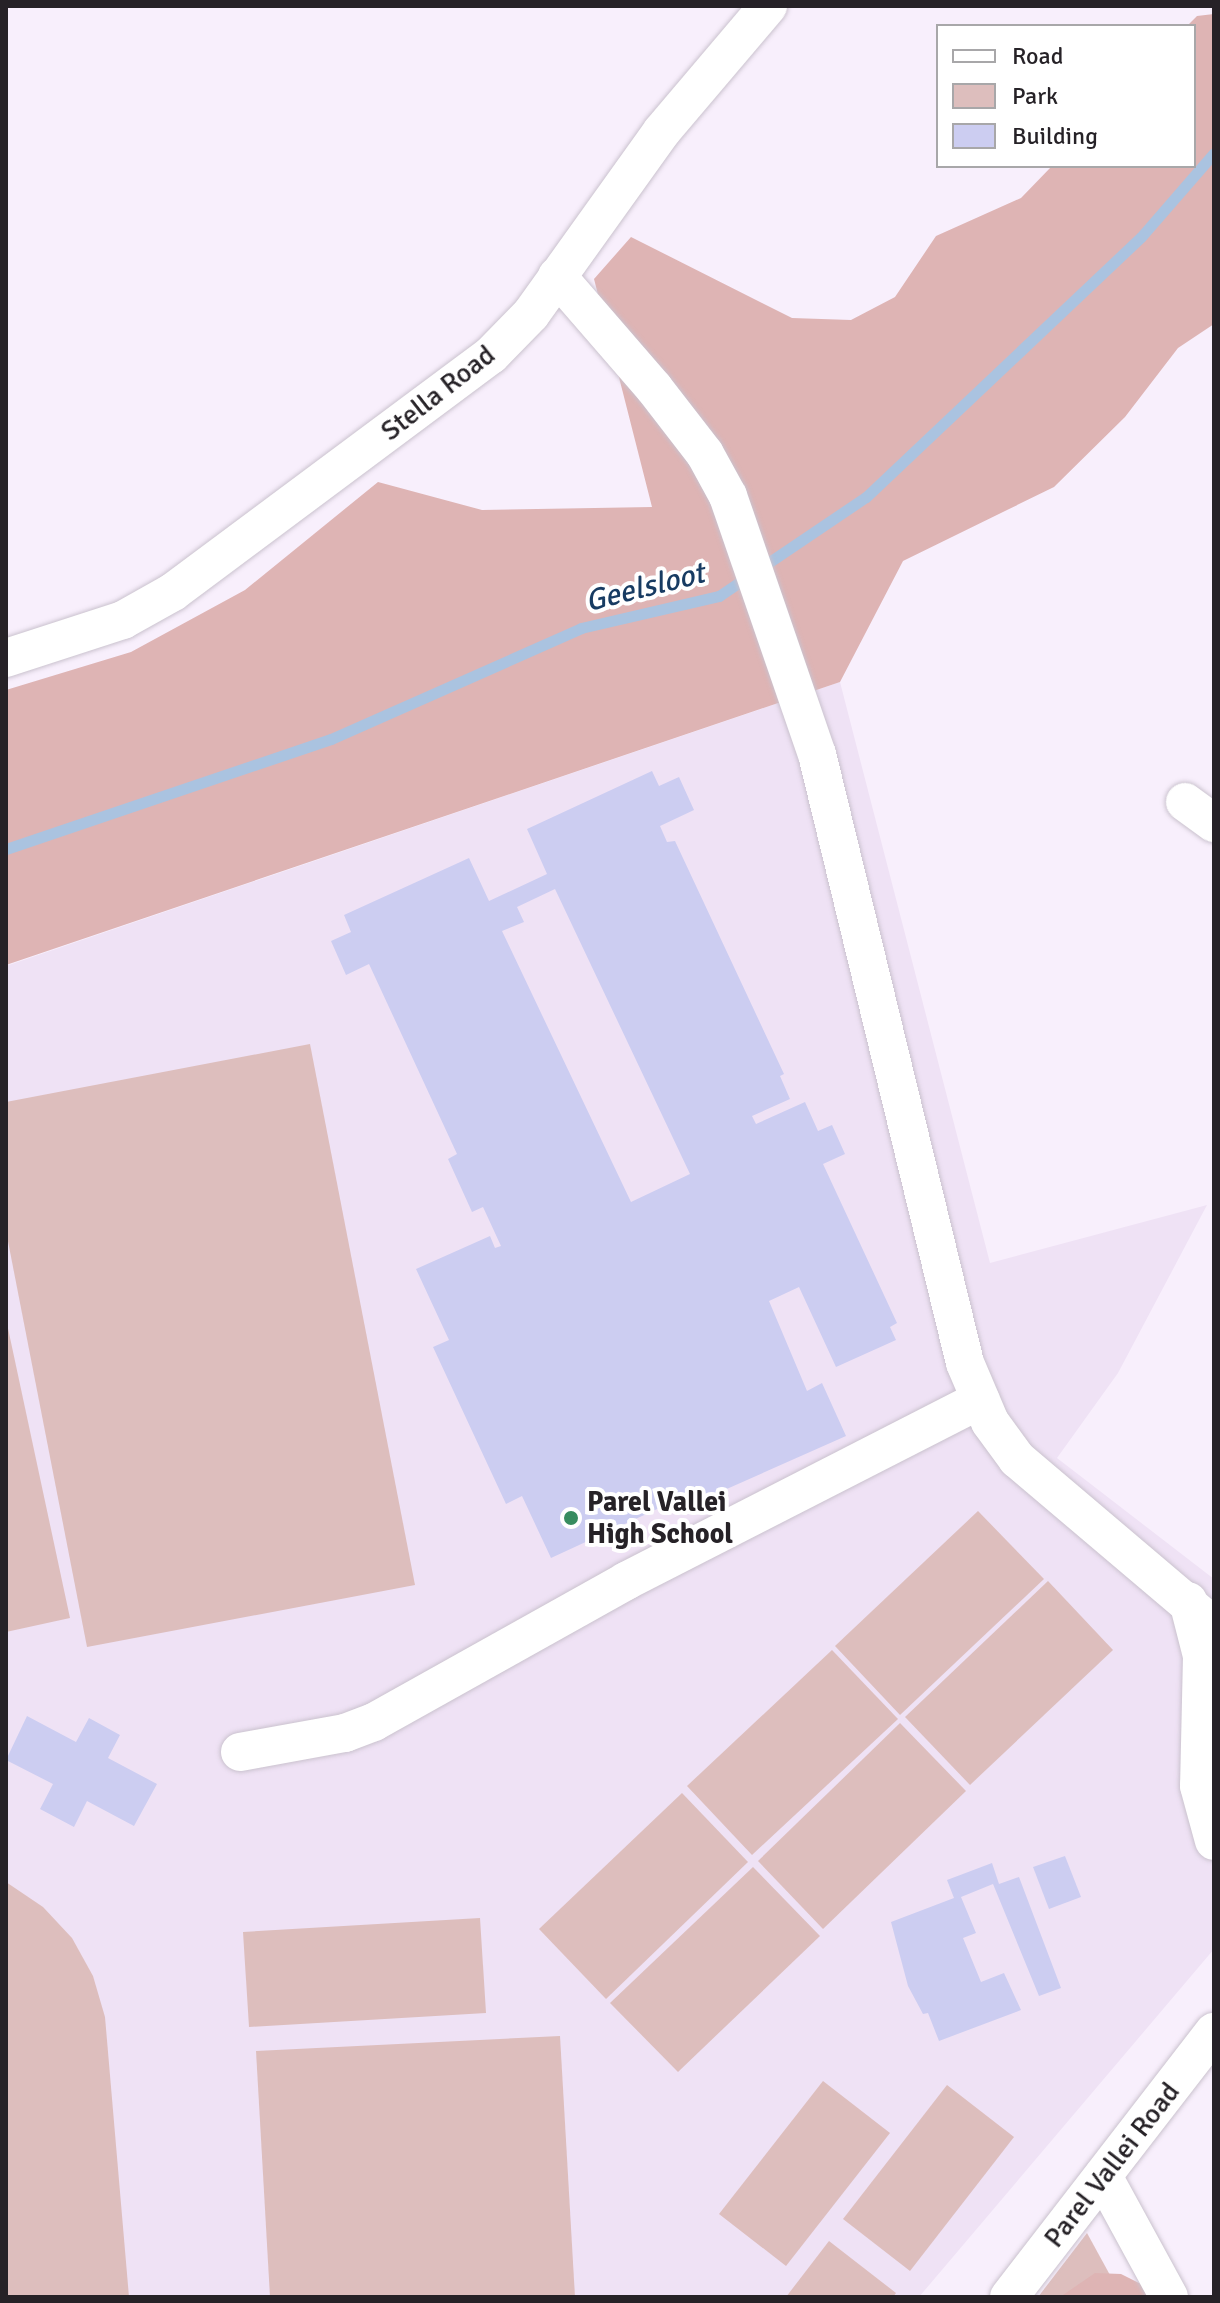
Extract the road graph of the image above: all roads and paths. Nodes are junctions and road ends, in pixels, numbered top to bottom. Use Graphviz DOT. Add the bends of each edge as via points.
graph roads {
  1 [pos="768,6"];
  2 [pos="557,276"];
  3 [pos="6,658"];
  4 [pos="980,1400"];
  5 [pos="1187,1598"];
  6 [pos="1214,1626"];
  7 [pos="1207,1713"];
  8 [pos="240,1752"];
  9 [pos="1214,1841"];
  10 [pos="1214,2032"];
  11 [pos="1103,2176"];
  12 [pos="1009,2297"];
  13 [pos="1169,2297"];
  1 -- 2 [label="street, Stella Road" via="662,131"];
  2 -- 3 [label="street, Stella Road" via="531,314 491,355 173,592 123,620"];
  2 -- 4 [label="street" via="705,454 743,535 817,754 965,1363"];
  4 -- 5 [label="street" via="1017,1459"];
  4 -- 8 [label="street" via="626,1581 374,1722 345,1733"];
  5 -- 6 [label="street"];
  5 -- 7 [label="street" via="1202,1656"];
  7 -- 9 [label="street" via="1199,1786"];
  10 -- 11 [label="street, Parel Vallei Road"];
  11 -- 12 [label="street, Parel Vallei Road"];
  11 -- 13 [label="street"];
}
